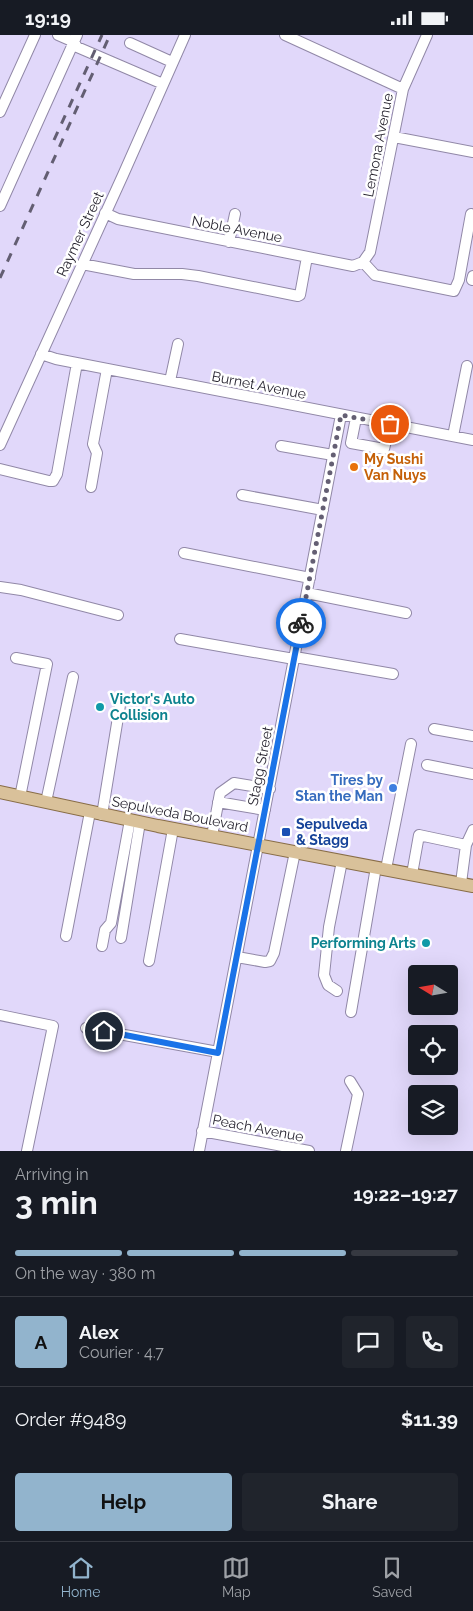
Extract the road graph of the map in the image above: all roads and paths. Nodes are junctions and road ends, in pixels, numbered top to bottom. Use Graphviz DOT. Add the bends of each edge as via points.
graph roads {
  1 [pos="35,35"];
  2 [pos="58,35"];
  3 [pos="184,35"];
  4 [pos="285,35"];
  5 [pos="427,35"];
  6 [pos="76,39"];
  7 [pos="130,43"];
  8 [pos="172,62"];
  9 [pos="163,84"];
  10 [pos="403,89"];
  11 [pos="0,112"];
  12 [pos="394,137"];
  13 [pos="473,152"];
  14 [pos="1,201"];
  15 [pos="105,213"];
  16 [pos="235,214"];
  17 [pos="473,215"];
  18 [pos="229,242"];
  19 [pos="307,257"];
  20 [pos="363,262"];
  21 [pos="82,264"];
  22 [pos="178,344"];
  23 [pos="41,354"];
  24 [pos="77,363"];
  25 [pos="467,366"];
  26 [pos="107,369"];
  27 [pos="170,381"];
  28 [pos="341,415"];
  29 [pos="356,418"];
  30 [pos="390,424"];
  31 [pos="454,436"];
  32 [pos="473,440"];
  33 [pos="0,445"];
  34 [pos="281,446"];
  35 [pos="333,455"];
  36 [pos="0,469"];
  37 [pos="91,487"];
  38 [pos="242,495"];
  39 [pos="323,510"];
  40 [pos="184,553"];
  41 [pos="310,578"];
  42 [pos="0,587"];
  43 [pos="307,593"];
  44 [pos="406,613"];
  45 [pos="118,615"];
  46 [pos="180,639"];
  47 [pos="16,658"];
  48 [pos="295,658"];
  49 [pos="393,675"];
  50 [pos="73,677"];
  51 [pos="121,699"];
  52 [pos="434,729"];
  53 [pos="473,736"];
  54 [pos="412,744"];
  55 [pos="427,765"];
  56 [pos="473,774"];
  57 [pos="270,789"];
  58 [pos="0,792"];
  59 [pos="20,797"];
  60 [pos="46,802"];
  61 [pos="218,802"];
  62 [pos="266,810"];
  63 [pos="96,813"];
  64 [pos="135,821"];
  65 [pos="173,829"];
  66 [pos="473,830"];
  67 [pos="212,836"];
  68 [pos="259,845"];
  69 [pos="466,845"];
  70 [pos="295,852"];
  71 [pos="342,861"];
  72 [pos="381,868"];
  73 [pos="412,874"];
  74 [pos="467,885"];
  75 [pos="66,936"];
  76 [pos="121,937"];
  77 [pos="102,946"];
  78 [pos="237,957"];
  79 [pos="149,961"];
  80 [pos="337,991"];
  81 [pos="351,1012"];
  82 [pos="0,1015"];
  83 [pos="86,1028"];
  84 [pos="218,1053"];
  85 [pos="350,1081"];
  86 [pos="202,1131"];
  87 [pos="27,1151"];
  88 [pos="199,1151"];
  89 [pos="309,1151"];
  90 [pos="346,1151"];
  1 -- 11 [label="street"];
  2 -- 6 [label="street"];
  3 -- 8 [label="street, Raymer Street"];
  4 -- 10 [label="street"];
  5 -- 10 [label="street, Lemona Avenue"];
  6 -- 9 [label="street" via="77,47"];
  6 -- 14 [label="street"];
  7 -- 8 [label="street"];
  8 -- 9 [label="street, Raymer Street"];
  9 -- 15 [label="street, Raymer Street"];
  10 -- 12 [label="street, Lemona Avenue"];
  12 -- 13 [label="street"];
  12 -- 20 [label="street, Lemona Avenue" via="370,252"];
  15 -- 18 [label="street, Noble Avenue" via="118,219"];
  15 -- 21 [label="street, Raymer Street"];
  16 -- 18 [label="street"];
  17 -- 20 [label="street" via="454,291 376,275"];
  18 -- 19 [label="street, Noble Avenue"];
  19 -- 20 [label="street, Noble Avenue" via="353,266"];
  19 -- 21 [label="street" via="298,296 198,276 134,275"];
  21 -- 23 [label="street, Raymer Street"];
  22 -- 27 [label="street"];
  23 -- 24 [label="street, Burnet Avenue"];
  23 -- 33 [label="street, Raymer Street"];
  24 -- 26 [label="street, Burnet Avenue"];
  24 -- 36 [label="street" via="53,481"];
  25 -- 31 [label="street"];
  26 -- 27 [label="street, Burnet Avenue"];
  26 -- 37 [label="street" via="93,444 97,453"];
  27 -- 28 [label="street, Burnet Avenue"];
  28 -- 29 [label="street, Burnet Avenue"];
  28 -- 35 [label="street, Stagg Street"];
  29 -- 30 [label="street, Burnet Avenue"];
  29 -- 30 [label="street" via="351,443 384,449"];
  30 -- 31 [label="street, Burnet Avenue"];
  31 -- 32 [label="street, Burnet Avenue"];
  34 -- 35 [label="street"];
  35 -- 39 [label="street, Stagg Street"];
  38 -- 39 [label="street"];
  39 -- 41 [label="street, Stagg Street"];
  40 -- 41 [label="street"];
  41 -- 43 [label="street, Stagg Street"];
  42 -- 45 [label="street"];
  43 -- 44 [label="street"];
  43 -- 48 [label="street, Stagg Street"];
  46 -- 48 [label="street"];
  47 -- 59 [label="street" via="47,664"];
  48 -- 49 [label="street"];
  48 -- 57 [label="street, Stagg Street"];
  50 -- 60 [label="street"];
  51 -- 63 [label="street"];
  52 -- 53 [label="street"];
  54 -- 72 [label="street"];
  55 -- 56 [label="street"];
  57 -- 61 [label="street" via="234,783 220,793"];
  57 -- 62 [label="street, Stagg Street"];
  58 -- 59 [label="main road, Sepulveda Boulevard"];
  59 -- 60 [label="main road, Sepulveda Boulevard"];
  60 -- 63 [label="main road, Sepulveda Boulevard"];
  61 -- 62 [label="street"];
  61 -- 67 [label="street"];
  62 -- 68 [label="street, Stagg Street"];
  63 -- 64 [label="main road, Sepulveda Boulevard"];
  63 -- 75 [label="street"];
  64 -- 65 [label="main road, Sepulveda Boulevard"];
  64 -- 76 [label="street"];
  64 -- 77 [label="street" via="111,923"];
  65 -- 67 [label="main road, Sepulveda Boulevard"];
  65 -- 79 [label="street"];
  66 -- 69 [label="street"];
  67 -- 68 [label="main road, Sepulveda Boulevard"];
  68 -- 70 [label="main road, Sepulveda Boulevard"];
  68 -- 78 [label="street, Stagg Street"];
  69 -- 73 [label="street" via="419,835"];
  69 -- 74 [label="street"];
  70 -- 71 [label="main road, Sepulveda Boulevard"];
  70 -- 78 [label="street" via="270,961"];
  71 -- 72 [label="main road, Sepulveda Boulevard"];
  71 -- 80 [label="street" via="329,927 324,975 328,985"];
  72 -- 73 [label="main road, Sepulveda Boulevard"];
  72 -- 81 [label="street"];
  73 -- 74 [label="main road, Sepulveda Boulevard"];
  78 -- 84 [label="street, Stagg Street"];
  82 -- 87 [label="street" via="53,1026"];
  83 -- 84 [label="street"];
  84 -- 86 [label="street, Stagg Street"];
  85 -- 90 [label="street" via="358,1094"];
  86 -- 88 [label="street, Stagg Street"];
  86 -- 89 [label="street, Peach Avenue"];
}
